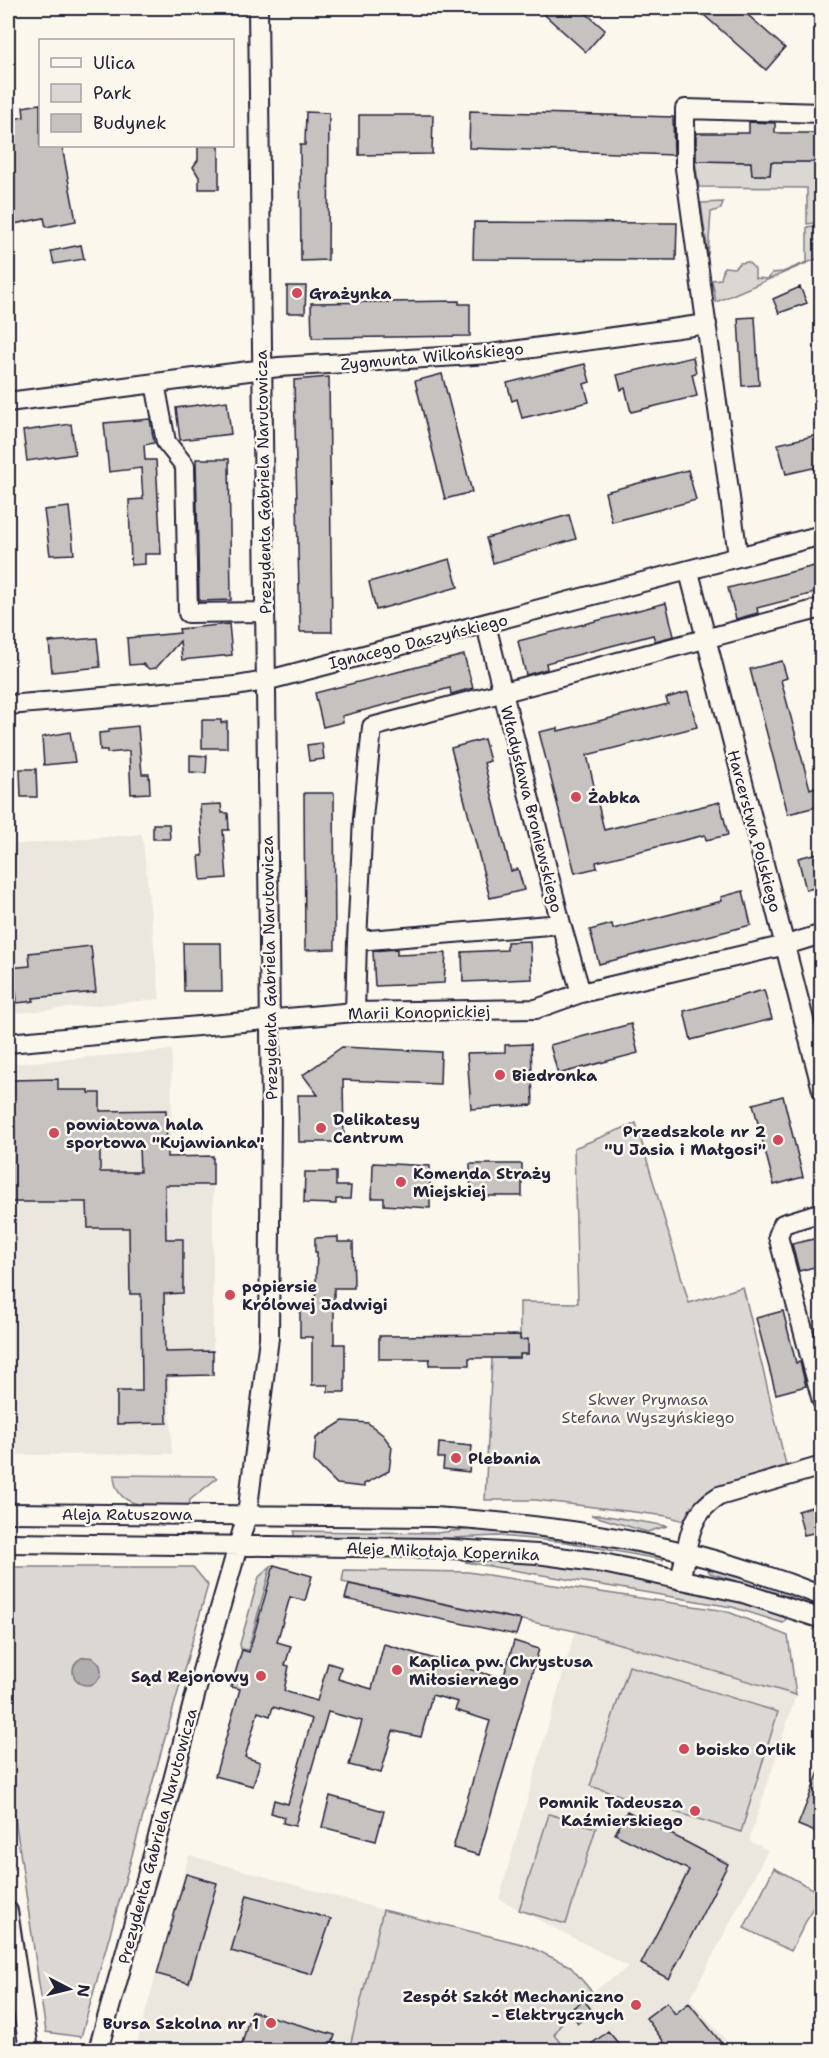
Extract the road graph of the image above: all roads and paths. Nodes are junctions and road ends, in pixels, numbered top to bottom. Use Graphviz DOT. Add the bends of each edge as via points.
graph roads {
  1 [pos="258,8"];
  2 [pos="822,113"];
  3 [pos="707,324"];
  4 [pos="262,369"];
  5 [pos="155,383"];
  6 [pos="8,402"];
  7 [pos="822,535"];
  8 [pos="738,556"];
  9 [pos="688,572"];
  10 [pos="822,608"];
  11 [pos="264,612"];
  12 [pos="486,625"];
  13 [pos="705,637"];
  14 [pos="265,681"];
  15 [pos="503,691"];
  16 [pos="8,705"];
  17 [pos="561,924"];
  18 [pos="822,934"];
  19 [pos="357,941"];
  20 [pos="786,945"];
  21 [pos="581,993"];
  22 [pos="355,1012"];
  23 [pos="268,1019"];
  24 [pos="8,1043"];
  25 [pos="822,1090"];
  26 [pos="822,1212"];
  27 [pos="822,1401"];
  28 [pos="822,1466"];
  29 [pos="8,1513"];
  30 [pos="247,1515"];
  31 [pos="8,1543"];
  32 [pos="237,1546"];
  33 [pos="687,1553"];
  34 [pos="680,1580"];
  35 [pos="822,1596"];
  36 [pos="822,1619"];
  37 [pos="8,1911"];
  38 [pos="29,2050"];
  39 [pos="98,2050"];
  1 -- 4 [label="street, Prezydenta Gabriela Narutowicza"];
  2 -- 3 [label="street" via="685,109 685,168"];
  3 -- 4 [label="street, Zygmunta Wilkońskiego" via="490,354"];
  3 -- 8 [label="street"];
  4 -- 5 [label="street, Zygmunta Wilkońskiego"];
  4 -- 11 [label="street, Prezydenta Gabriela Narutowicza"];
  5 -- 6 [label="street, Zygmunta Wilkońskiego"];
  5 -- 11 [label="street" via="166,442 185,466 188,613"];
  7 -- 8 [label="street, Ignacego Daszyńskiego"];
  8 -- 9 [label="street, Ignacego Daszyńskiego"];
  9 -- 12 [label="street, Ignacego Daszyńskiego"];
  9 -- 13 [label="street, Harcerstwa Polskiego"];
  10 -- 13 [label="street"];
  11 -- 14 [label="street, Prezydenta Gabriela Narutowicza"];
  12 -- 14 [label="street, Ignacego Daszyńskiego"];
  12 -- 15 [label="street, Władysława Broniewskiego"];
  13 -- 15 [label="street"];
  13 -- 20 [label="street, Harcerstwa Polskiego"];
  14 -- 16 [label="street, Ignacego Daszyńskiego"];
  14 -- 23 [label="street, Prezydenta Gabriela Narutowicza"];
  15 -- 17 [label="street, Władysława Broniewskiego"];
  15 -- 19 [label="street" via="372,727"];
  17 -- 19 [label="street"];
  17 -- 21 [label="street, Władysława Broniewskiego"];
  18 -- 20 [label="street, Marii Konopnickiej"];
  19 -- 22 [label="street"];
  20 -- 21 [label="street, Marii Konopnickiej"];
  20 -- 25 [label="street, Harcerstwa Polskiego"];
  21 -- 22 [label="street, Marii Konopnickiej" via="536,1009"];
  22 -- 23 [label="street, Marii Konopnickiej"];
  23 -- 24 [label="street, Marii Konopnickiej"];
  23 -- 30 [label="street, Prezydenta Gabriela Narutowicza" via="271,1297"];
  26 -- 27 [label="street" via="783,1224 778,1236"];
  28 -- 33 [label="street" via="718,1496 694,1518"];
  29 -- 30 [label="street, Aleja Ratuszowa"];
  30 -- 32 [label="street, Prezydenta Gabriela Narutowicza"];
  30 -- 33 [label="street, Aleje Mikołaja Kopernika" via="496,1521 645,1541"];
  31 -- 32 [label="street, Aleja Ratuszowa"];
  32 -- 34 [label="street, Aleje Mikołaja Kopernika" via="486,1550 603,1563"];
  32 -- 39 [label="street, Prezydenta Gabriela Narutowicza"];
  33 -- 34 [label="street"];
  33 -- 35 [label="street, Aleje Mikołaja Kopernika"];
  34 -- 36 [label="street, Aleje Mikołaja Kopernika" via="761,1598"];
  37 -- 38 [label="street"];
}
